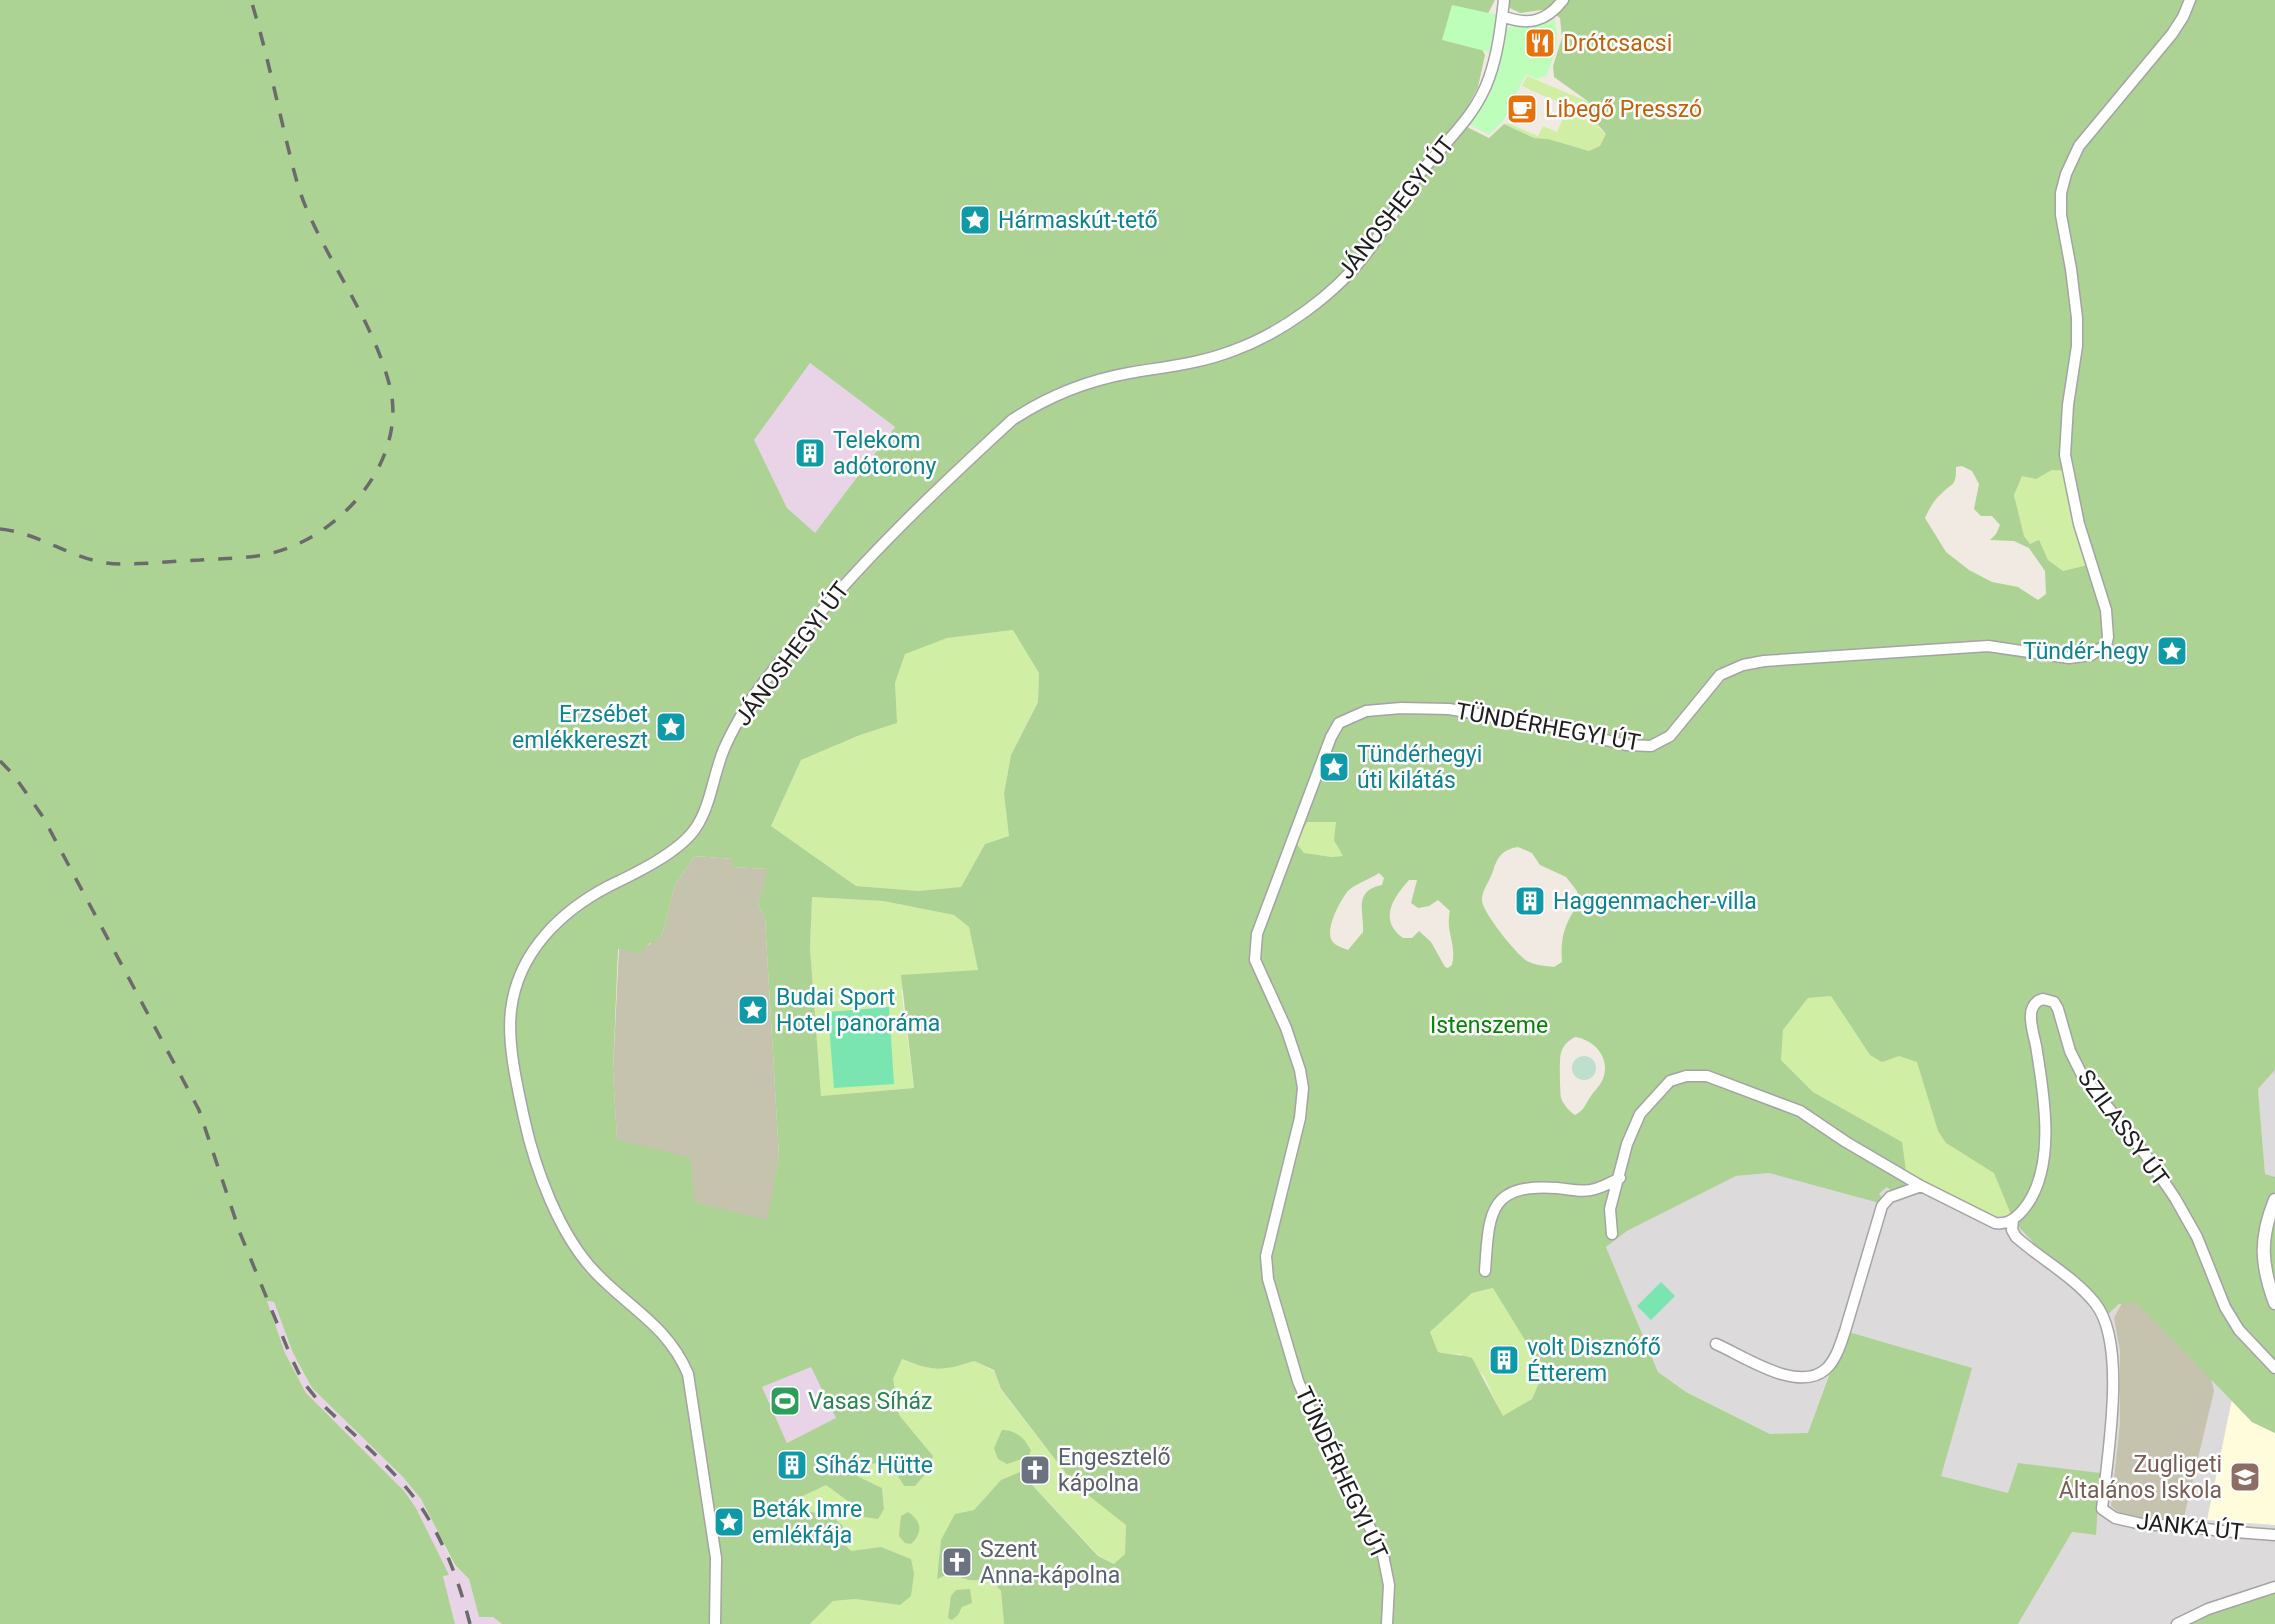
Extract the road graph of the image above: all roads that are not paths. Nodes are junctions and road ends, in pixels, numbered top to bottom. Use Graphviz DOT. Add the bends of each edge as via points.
graph roads {
  1 [pos="1504,0"];
  2 [pos="1563,0"];
  3 [pos="2190,0"];
  4 [pos="1502,16"];
  5 [pos="1619,1178"];
  6 [pos="1920,1186"];
  7 [pos="2275,1200"];
  8 [pos="2013,1220"];
  9 [pos="1612,1234"];
  10 [pos="1485,1271"];
  11 [pos="2275,1303"];
  12 [pos="1716,1344"];
  13 [pos="2275,1368"];
  14 [pos="2275,1535"];
  15 [pos="2275,1587"];
  16 [pos="715,1624"];
  17 [pos="1388,1624"];
  18 [pos="2176,1624"];
  1 -- 4 [label="street, JÁNOSHEGYI ÚT"];
  2 -- 4 [label="street" via="1530,22"];
  3 -- 17 [label="street, TÜNDÉRHEGYI ÚT" via="2172,34 2079,146 2061,193 2077,318 2064,455 2079,524 2106,610 2108,637 2102,649 2069,658 1989,646 1743,665 1720,675 1670,736 1651,746 1626,745 1449,709 1366,711 1339,723 1331,737 1257,934 1255,960 1286,1028 1303,1088 1300,1118 1266,1256 1268,1279 1298,1381 1325,1445 1382,1550 1389,1585"];
  4 -- 16 [label="street, JÁNOSHEGYI ÚT" via="1489,80 1475,107 1348,273 1299,314 1236,350 1188,365 1077,386 1012,420 853,573 777,665 724,748 701,818 686,839 569,911 547,932 521,974 511,1011 514,1060 530,1141 554,1207 582,1256 669,1339 688,1374 716,1558"];
  5 -- 6 [label="street" via="1640,1114 1657,1093 1670,1081 1707,1076 1800,1111"];
  5 -- 9 [label="street" via="1610,1209"];
  5 -- 10 [label="street" via="1594,1190 1536,1187 1511,1192 1494,1208"];
  6 -- 8 [label="street" via="1996,1223"];
  6 -- 12 [label="street" via="1890,1197 1882,1206 1845,1331 1827,1368 1815,1376 1787,1377"];
  7 -- 11 [label="street" via="2263,1244 2265,1277"];
  8 -- 13 [label="street, SZILASSY ÚT" via="2031,1200 2042,1172 2043,1097 2031,1014 2038,1001 2049,1000 2058,1009 2081,1073 2175,1198 2197,1237 2225,1307 2239,1330"];
  8 -- 14 [label="street, JANKA ÚT" via="2016,1237 2095,1303 2112,1343 2102,1509 2115,1518 2146,1525"];
  15 -- 18 [label="street"];
}
